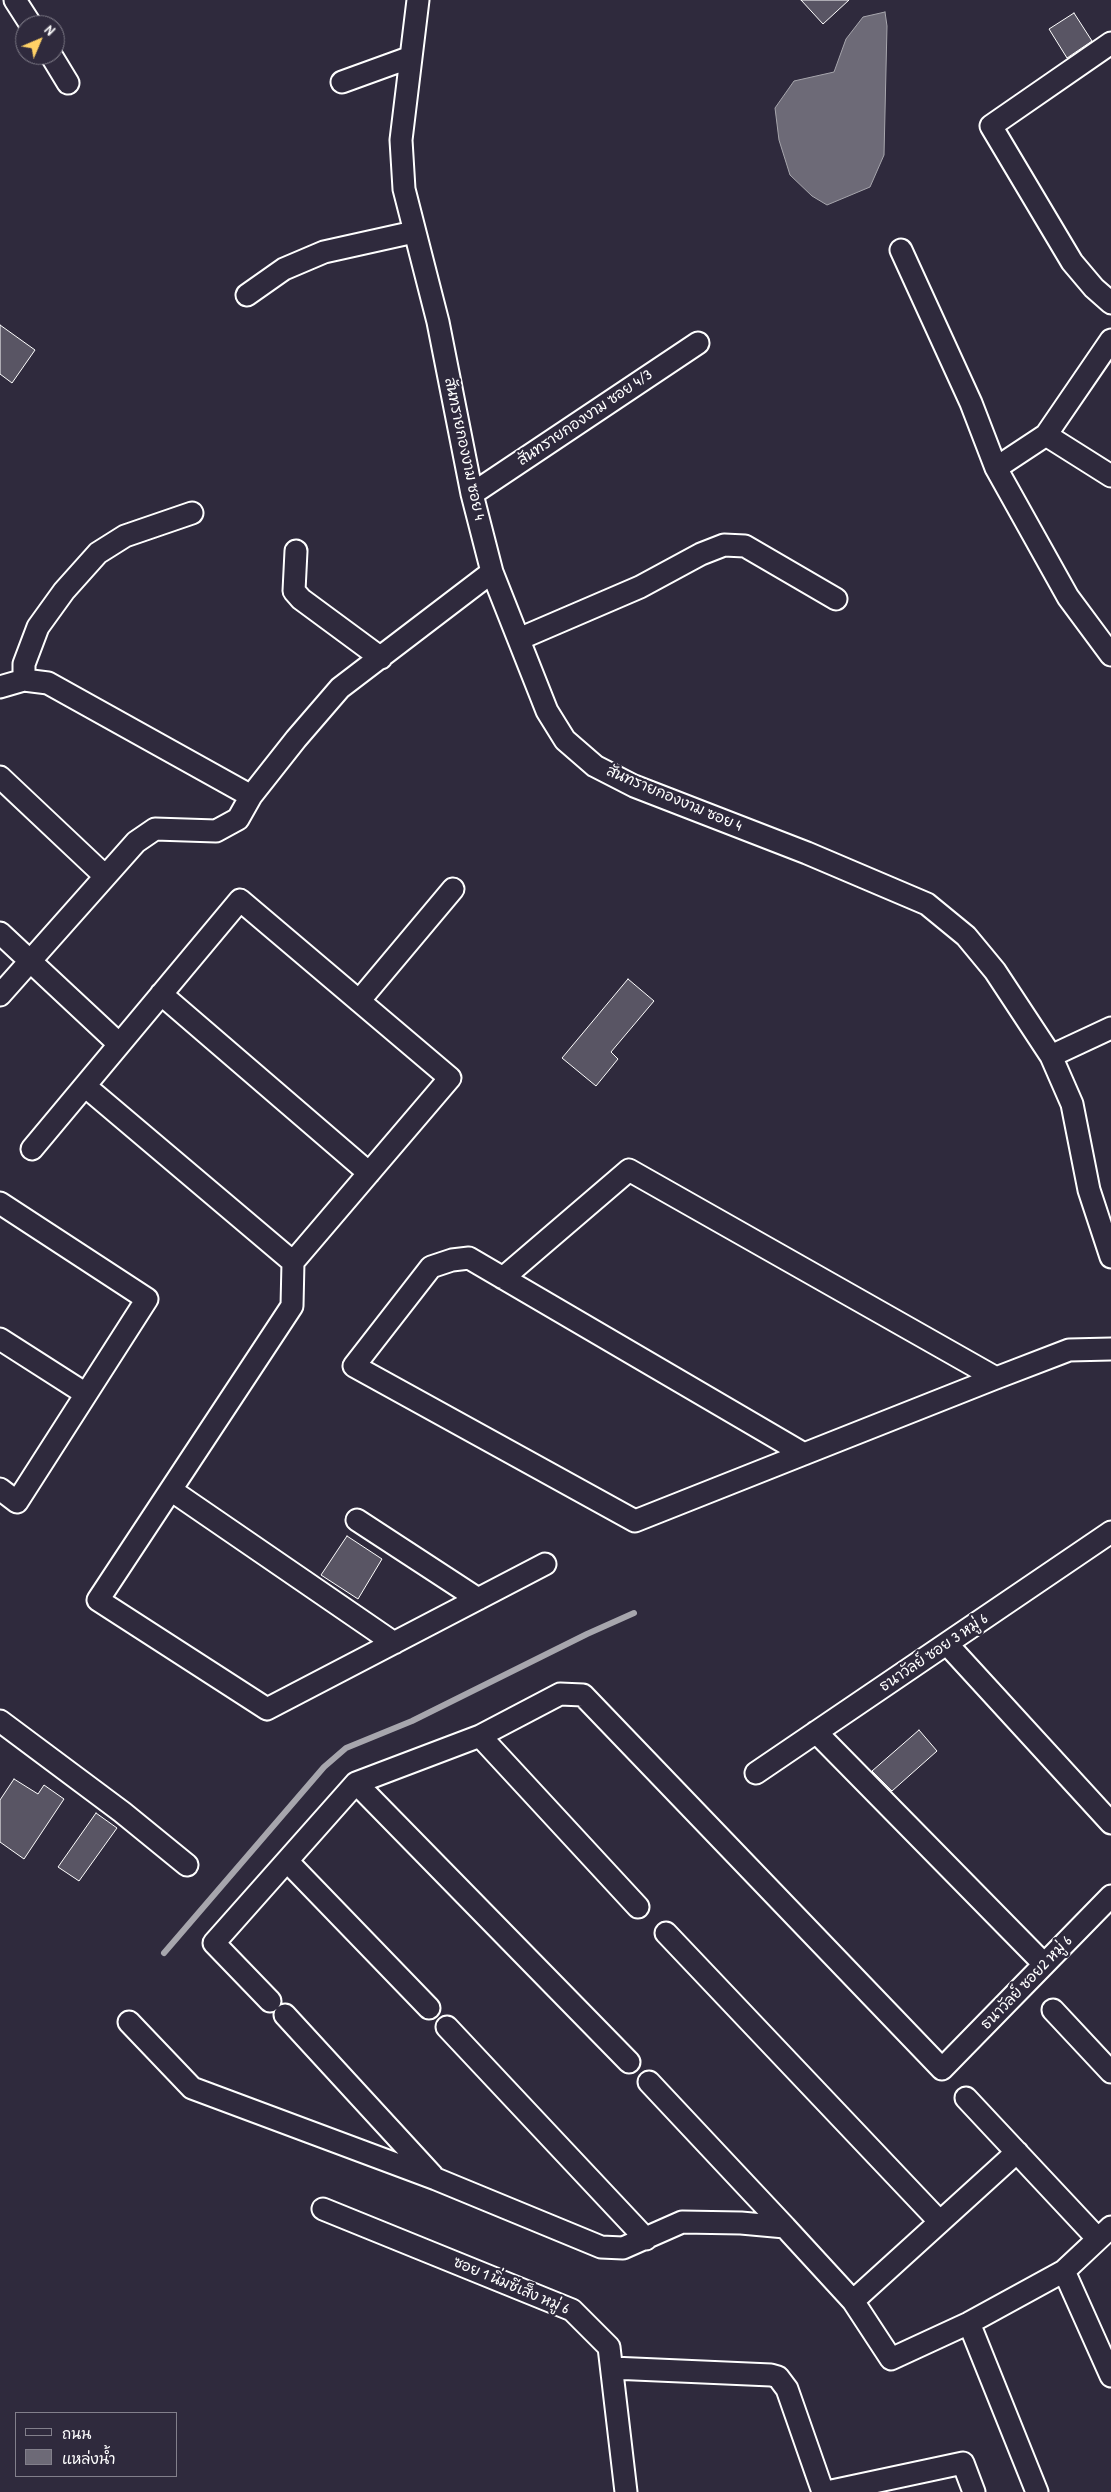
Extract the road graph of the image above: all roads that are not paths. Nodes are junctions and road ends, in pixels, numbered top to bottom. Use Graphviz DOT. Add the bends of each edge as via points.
graph roads {
  1 [pos="15,0"];
  2 [pos="418,0"];
  3 [pos="25,15"];
  4 [pos="1111,43"];
  5 [pos="411,57"];
  6 [pos="56,65"];
  7 [pos="342,82"];
  8 [pos="68,83"];
  9 [pos="414,232"];
  10 [pos="901,250"];
  11 [pos="247,296"];
  12 [pos="1111,303"];
  13 [pos="1111,340"];
  14 [pos="698,343"];
  15 [pos="1046,435"];
  16 [pos="996,468"];
  17 [pos="1111,476"];
  18 [pos="472,494"];
  19 [pos="192,513"];
  20 [pos="296,551"];
  21 [pos="492,572"];
  22 [pos="836,599"];
  23 [pos="519,639"];
  24 [pos="1111,655"];
  25 [pos="381,658"];
  26 [pos="24,680"];
  27 [pos="0,687"];
  28 [pos="0,777"];
  29 [pos="251,796"];
  30 [pos="105,876"];
  31 [pos="453,889"];
  32 [pos="0,933"];
  33 [pos="29,961"];
  34 [pos="161,994"];
  35 [pos="0,995"];
  36 [pos="359,1001"];
  37 [pos="1111,1028"];
  38 [pos="120,1044"];
  39 [pos="1051,1056"];
  40 [pos="85,1086"];
  41 [pos="32,1149"];
  42 [pos="369,1173"];
  43 [pos="0,1203"];
  44 [pos="1111,1256"];
  45 [pos="293,1262"];
  46 [pos="503,1278"];
  47 [pos="0,1339"];
  48 [pos="1111,1349"];
  49 [pos="996,1378"];
  50 [pos="86,1394"];
  51 [pos="804,1454"];
  52 [pos="0,1489"];
  53 [pos="171,1490"];
  54 [pos="357,1520"];
  55 [pos="1111,1532"];
  56 [pos="545,1564"];
  57 [pos="478,1599"];
  58 [pos="394,1643"];
  59 [pos="947,1644"];
  60 [pos="0,1721"];
  61 [pos="816,1732"];
  62 [pos="480,1736"];
  63 [pos="756,1773"];
  64 [pos="356,1783"];
  65 [pos="1111,1822"];
  66 [pos="287,1861"];
  67 [pos="187,1864"];
  68 [pos="1111,1896"];
  69 [pos="638,1907"];
  70 [pos="666,1933"];
  71 [pos="1044,1964"];
  72 [pos="429,2008"];
  73 [pos="1053,2010"];
  74 [pos="129,2022"];
  75 [pos="447,2027"];
  76 [pos="629,2062"];
  77 [pos="1111,2072"];
  78 [pos="649,2082"];
  79 [pos="966,2098"];
  80 [pos="1017,2152"];
  81 [pos="436,2179"];
  82 [pos="323,2209"];
  83 [pos="940,2222"];
  84 [pos="785,2227"];
  85 [pos="1104,2233"];
  86 [pos="646,2239"];
  87 [pos="1064,2271"];
  88 [pos="853,2301"];
  89 [pos="969,2323"];
  90 [pos="612,2368"];
  91 [pos="1111,2376"];
  92 [pos="626,2492"];
  93 [pos="823,2492"];
  94 [pos="827,2492"];
  95 [pos="974,2492"];
  96 [pos="1036,2492"];
  1 -- 3 [label="street"];
  2 -- 5 [label="street, สันทรายกองงาม ซอย 4"];
  4 -- 12 [label="street" via="991,126 1072,262"];
  5 -- 7 [label="street"];
  5 -- 9 [label="street, สันทรายกองงาม ซอย 4" via="401,140 404,189"];
  6 -- 8 [label="street"];
  9 -- 11 [label="street" via="324,252 284,269"];
  9 -- 18 [label="street, สันทรายกองงาม ซอย 4" via="438,322"];
  10 -- 16 [label="street" via="971,403"];
  13 -- 15 [label="street"];
  14 -- 18 [label="street, สันทรายกองงาม ซอย 4/3"];
  15 -- 16 [label="street"];
  15 -- 17 [label="street"];
  16 -- 24 [label="street" via="1068,597"];
  18 -- 21 [label="street, สันทรายกองงาม ซอย 4"];
  19 -- 26 [label="street" via="125,536 98,553 38,627 24,664"];
  20 -- 25 [label="street" via="294,591"];
  21 -- 23 [label="street, สันทรายกองงาม ซอย 4"];
  21 -- 25 [label="street"];
  22 -- 23 [label="street" via="745,546 724,544 640,587"];
  23 -- 39 [label="street, สันทรายกองงาม ซอย 4" via="547,710 565,740 595,766 634,786 927,904 972,943 995,971"];
  25 -- 29 [label="street" via="340,688"];
  26 -- 27 [label="street"];
  26 -- 29 [label="street" via="48,683"];
  28 -- 30 [label="street"];
  29 -- 30 [label="street" via="238,819 216,831 154,829 136,842"];
  30 -- 33 [label="street"];
  31 -- 36 [label="street"];
  32 -- 33 [label="street"];
  33 -- 35 [label="street"];
  33 -- 38 [label="street"];
  34 -- 36 [label="street" via="240,900"];
  34 -- 38 [label="street"];
  34 -- 42 [label="street"];
  36 -- 42 [label="street" via="450,1078"];
  37 -- 39 [label="street"];
  38 -- 40 [label="street"];
  39 -- 44 [label="street, สันทรายกองงาม ซอย 4" via="1072,1104 1089,1190"];
  40 -- 41 [label="street"];
  40 -- 45 [label="street"];
  42 -- 45 [label="street"];
  43 -- 50 [label="street" via="147,1299"];
  45 -- 53 [label="street" via="292,1306"];
  46 -- 49 [label="street" via="629,1170"];
  46 -- 51 [label="street"];
  46 -- 51 [label="street" via="469,1258 431,1267 354,1366 635,1521"];
  47 -- 50 [label="street"];
  48 -- 49 [label="street" via="1069,1350"];
  49 -- 51 [label="street"];
  50 -- 52 [label="street" via="17,1502"];
  53 -- 58 [label="street"];
  53 -- 58 [label="street" via="98,1600 267,1709"];
  54 -- 57 [label="street"];
  55 -- 59 [label="street, ธนาวัลย์ ซอย 3 หมู่ 6"];
  56 -- 57 [label="street"];
  57 -- 58 [label="street"];
  59 -- 61 [label="street, ธนาวัลย์ ซอย 3 หมู่ 6"];
  59 -- 65 [label="street"];
  60 -- 67 [label="street"];
  61 -- 63 [label="street, ธนาวัลย์ ซอย 3 หมู่ 6"];
  61 -- 71 [label="street"];
  62 -- 64 [label="street"];
  62 -- 69 [label="street"];
  62 -- 71 [label="street, ธนาวัลย์ ซอย2 หมู่ 6" via="560,1694 582,1695 942,2069"];
  64 -- 66 [label="street"];
  64 -- 76 [label="street"];
  66 -- 72 [label="street"];
  66 -- 81 [label="street" via="214,1943"];
  68 -- 71 [label="street, ธนาวัลย์ ซอย2 หมู่ 6"];
  70 -- 83 [label="street"];
  73 -- 77 [label="street"];
  74 -- 81 [label="street" via="192,2088"];
  75 -- 86 [label="street"];
  78 -- 84 [label="street"];
  79 -- 80 [label="street"];
  80 -- 83 [label="street"];
  80 -- 85 [label="street"];
  81 -- 86 [label="street" via="601,2248 623,2248"];
  82 -- 90 [label="street, ซอย 1 นิ่มซีเส็ง หมู่ 6" via="572,2310 609,2347"];
  83 -- 88 [label="street"];
  84 -- 86 [label="street" via="682,2222"];
  84 -- 88 [label="street"];
  85 -- 87 [label="street"];
  87 -- 89 [label="street"];
  87 -- 91 [label="street"];
  88 -- 89 [label="street" via="891,2359"];
  89 -- 96 [label="street"];
  90 -- 92 [label="street, ซอย 1 นิ่มซีเส็ง หมู่ 6"];
  90 -- 93 [label="street" via="778,2377 787,2389"];
  94 -- 95 [label="street" via="963,2463"];
}
